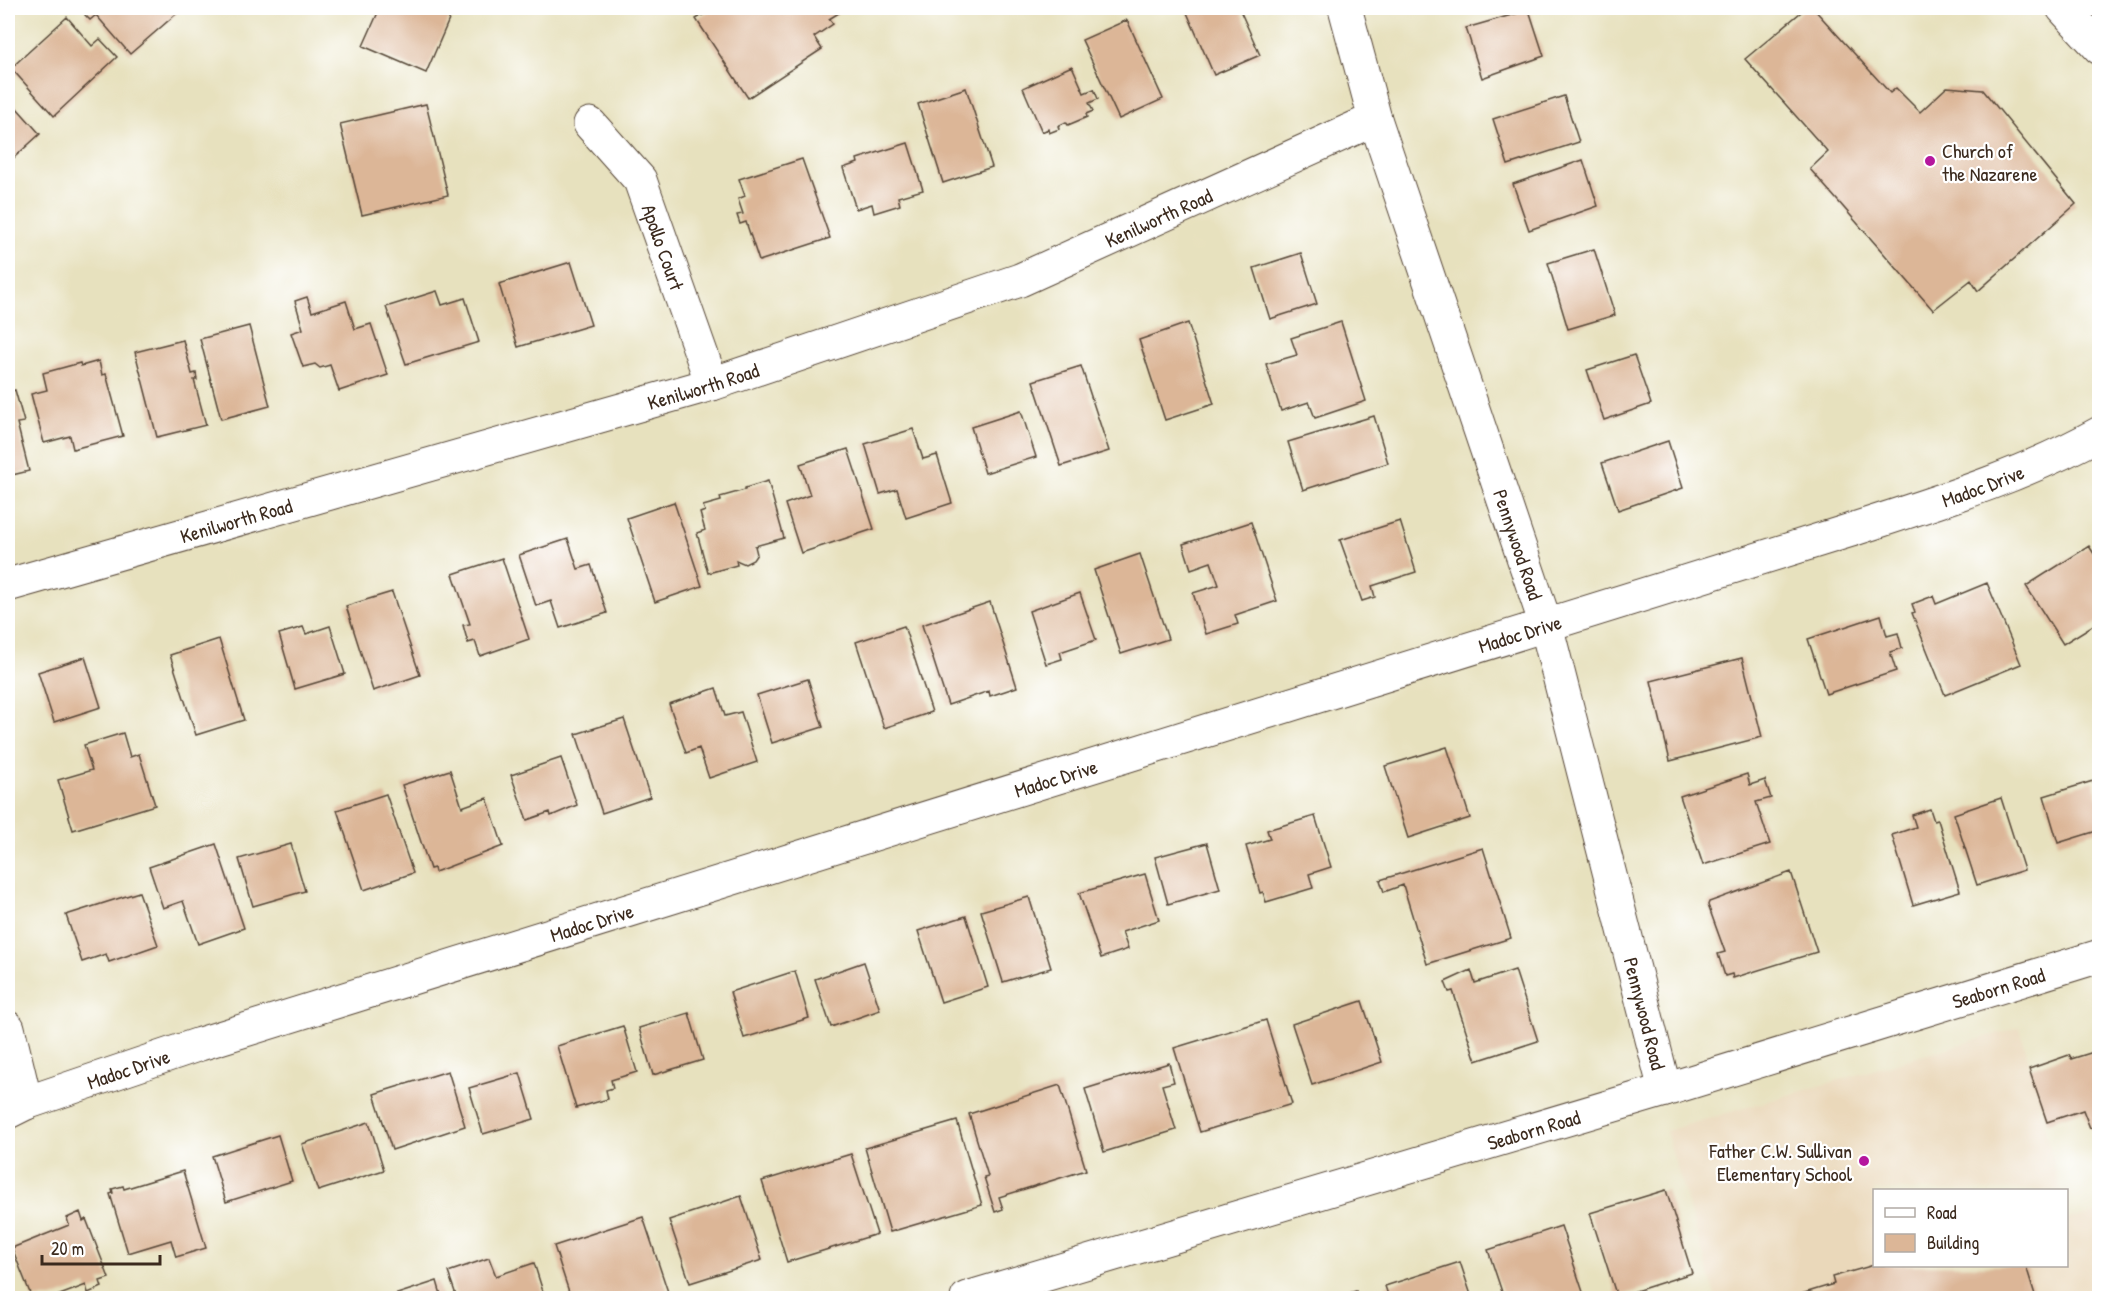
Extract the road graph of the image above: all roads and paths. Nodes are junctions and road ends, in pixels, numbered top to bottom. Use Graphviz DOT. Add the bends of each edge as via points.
graph roads {
  1 [pos="1345,8"];
  2 [pos="2063,8"];
  3 [pos="2100,48"];
  4 [pos="1376,119"];
  5 [pos="590,124"];
  6 [pos="712,384"];
  7 [pos="2100,433"];
  8 [pos="8,585"];
  9 [pos="1546,625"];
  10 [pos="2100,956"];
  11 [pos="8,1029"];
  12 [pos="1665,1090"];
  13 [pos="17,1107"];
  14 [pos="967,1299"];
  1 -- 4 [label="street, Pennywood Road"];
  2 -- 3 [label="street"];
  4 -- 6 [label="street, Kenilworth Road" via="1020,280"];
  4 -- 9 [label="street, Pennywood Road"];
  5 -- 6 [label="street, Apollo Court" via="640,180"];
  6 -- 8 [label="street, Kenilworth Road"];
  7 -- 9 [label="street, Madoc Drive" via="2064,453 1968,492"];
  9 -- 12 [label="street, Pennywood Road"];
  9 -- 13 [label="street, Madoc Drive" via="211,1041"];
  10 -- 12 [label="street, Seaborn Road"];
  11 -- 13 [label="street"];
  12 -- 14 [label="street, Seaborn Road"];
}
